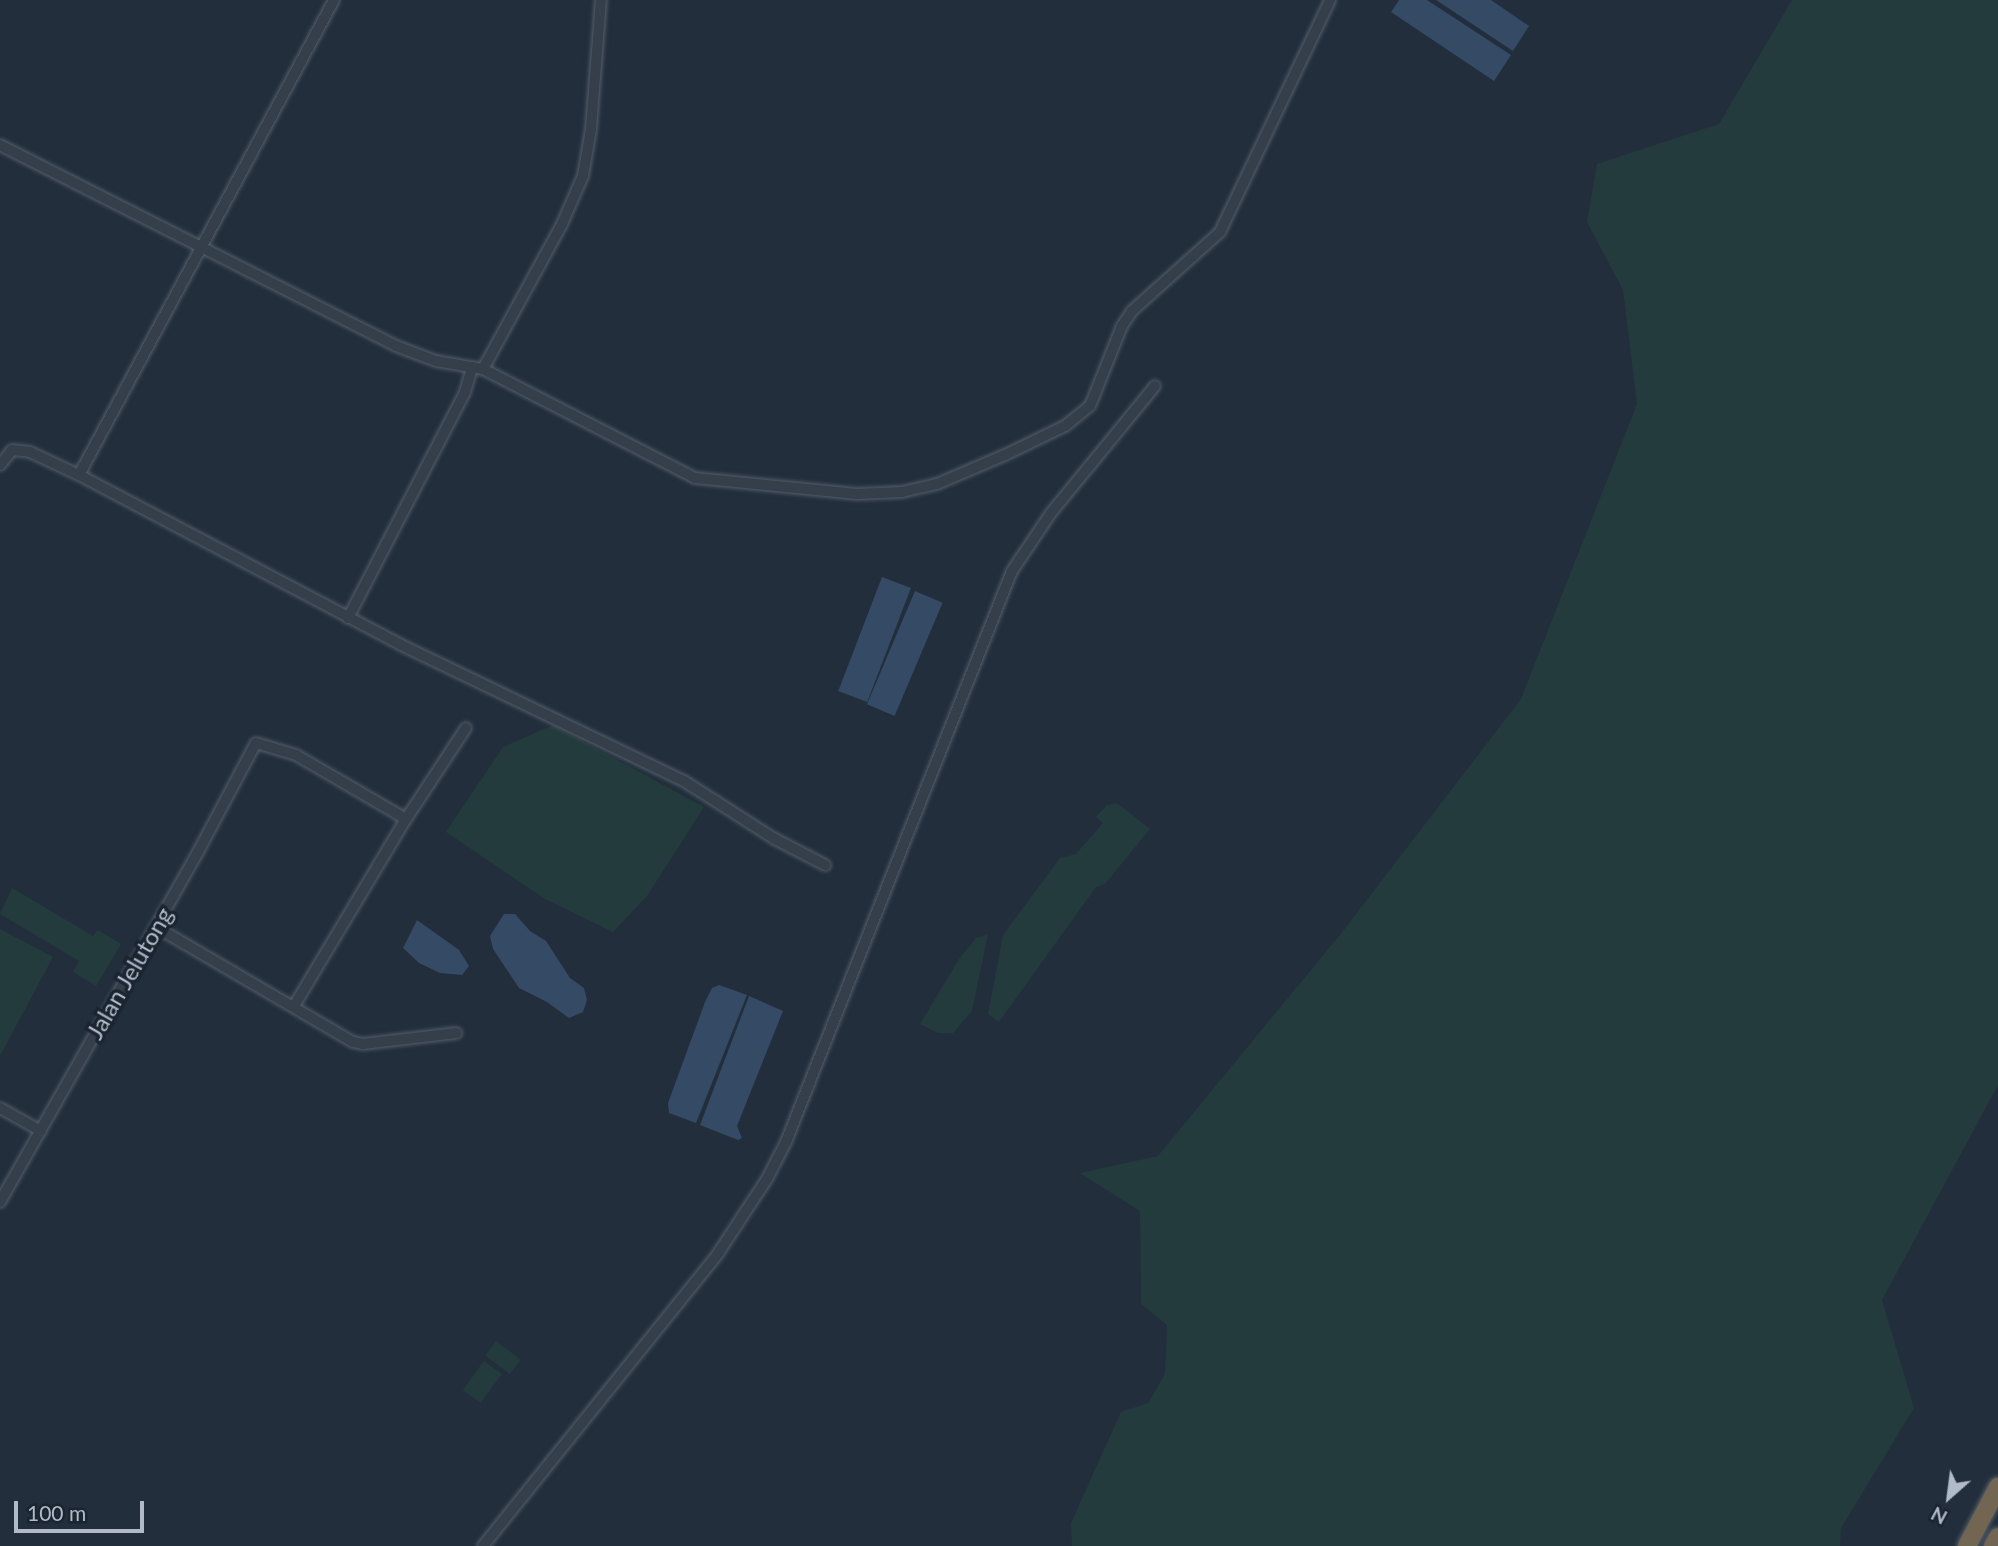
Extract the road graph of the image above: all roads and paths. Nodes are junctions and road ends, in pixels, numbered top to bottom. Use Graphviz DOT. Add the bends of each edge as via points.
graph roads {
  1 [pos="334,0"];
  2 [pos="601,0"];
  3 [pos="1330,0"];
  4 [pos="0,145"];
  5 [pos="203,249"];
  6 [pos="472,367"];
  7 [pos="483,369"];
  8 [pos="1155,386"];
  9 [pos="0,465"];
  10 [pos="79,475"];
  11 [pos="348,618"];
  12 [pos="467,728"];
  13 [pos="406,820"];
  14 [pos="825,865"];
  15 [pos="156,927"];
  16 [pos="294,1006"];
  17 [pos="456,1033"];
  18 [pos="0,1108"];
  19 [pos="41,1130"];
  20 [pos="1,1198"];
  21 [pos="1998,1487"];
  22 [pos="1998,1537"];
  23 [pos="483,1546"];
  24 [pos="1967,1546"];
  25 [pos="1993,1546"];
  1 -- 5 [label="street"];
  2 -- 7 [label="street" via="583,176"];
  3 -- 7 [label="street" via="1220,232 1132,311 1090,406 1065,426 971,470 902,492 857,494 695,478"];
  4 -- 5 [label="street"];
  5 -- 6 [label="street" via="415,355"];
  5 -- 10 [label="street"];
  6 -- 7 [label="street"];
  6 -- 11 [label="street" via="465,392"];
  8 -- 23 [label="street" via="1046,520 1006,584 866,944 767,1179 719,1252"];
  9 -- 10 [label="street" via="12,450 30,452"];
  10 -- 11 [label="street"];
  11 -- 14 [label="street" via="684,781"];
  12 -- 13 [label="street"];
  13 -- 15 [label="street, Jalan Jelutong" via="296,755 256,743"];
  13 -- 16 [label="street"];
  15 -- 16 [label="street"];
  15 -- 19 [label="street, Jalan Jelutong"];
  16 -- 17 [label="street" via="363,1044"];
  18 -- 19 [label="street"];
  19 -- 20 [label="street, Jalan Jelutong"];
  21 -- 24 [label="highway"];
  22 -- 25 [label="highway"];
}
